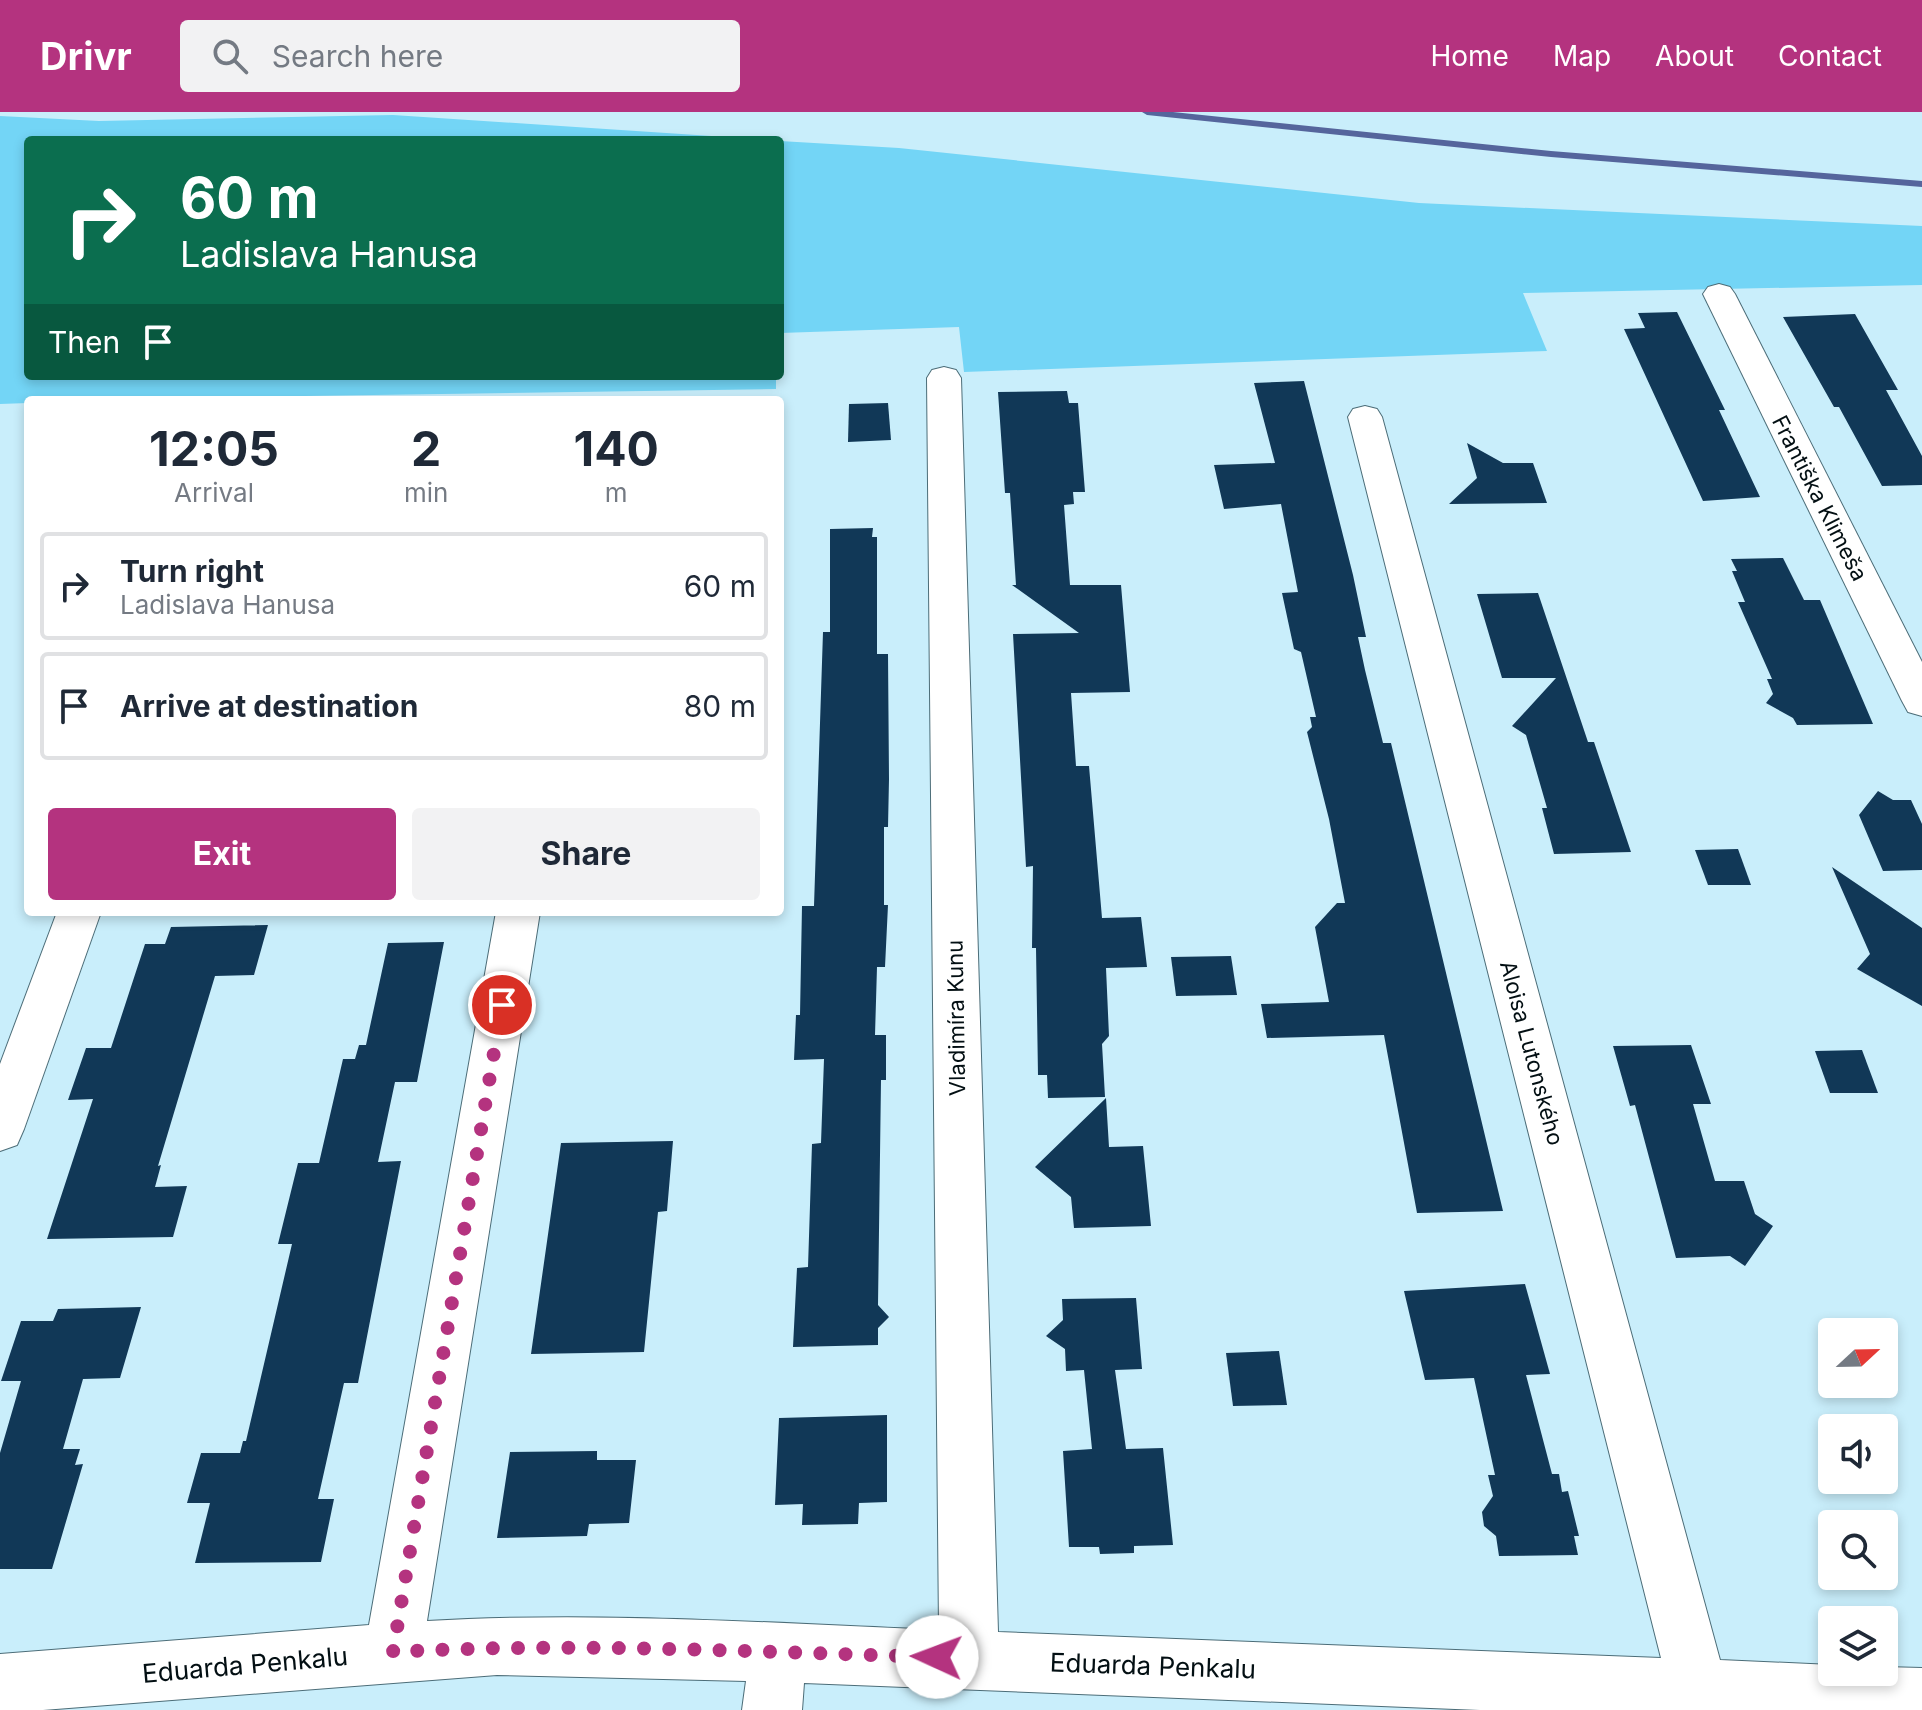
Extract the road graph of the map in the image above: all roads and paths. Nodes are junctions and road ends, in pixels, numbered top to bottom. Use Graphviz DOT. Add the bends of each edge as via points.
graph roads {
  1 [pos="1719,294"];
  2 [pos="944,378"];
  3 [pos="1365,417"];
  4 [pos="1922,701"];
  5 [pos="78,916"];
  6 [pos="517,916"];
  7 [pos="0,1129"];
  8 [pos="393,1652"];
  9 [pos="778,1653"];
  10 [pos="969,1658"];
  11 [pos="0,1684"];
  12 [pos="1698,1688"];
  13 [pos="1531,1696"];
  14 [pos="1922,1698"];
  15 [pos="772,1710"];
  1 -- 4 [label="street, Františka Klimeša"];
  2 -- 10 [label="street, Vladimíra Kunu"];
  3 -- 12 [label="street, Aloisa Lutonského"];
  5 -- 7 [label="street"];
  6 -- 8 [label="street"];
  8 -- 9 [label="street, Eduarda Penkalu" via="497,1646"];
  8 -- 11 [label="street, Eduarda Penkalu"];
  9 -- 10 [label="street, Eduarda Penkalu"];
  9 -- 15 [label="street"];
  10 -- 13 [label="street, Eduarda Penkalu"];
  12 -- 13 [label="street, Eduarda Penkalu"];
  12 -- 14 [label="street, Eduarda Penkalu"];
}
